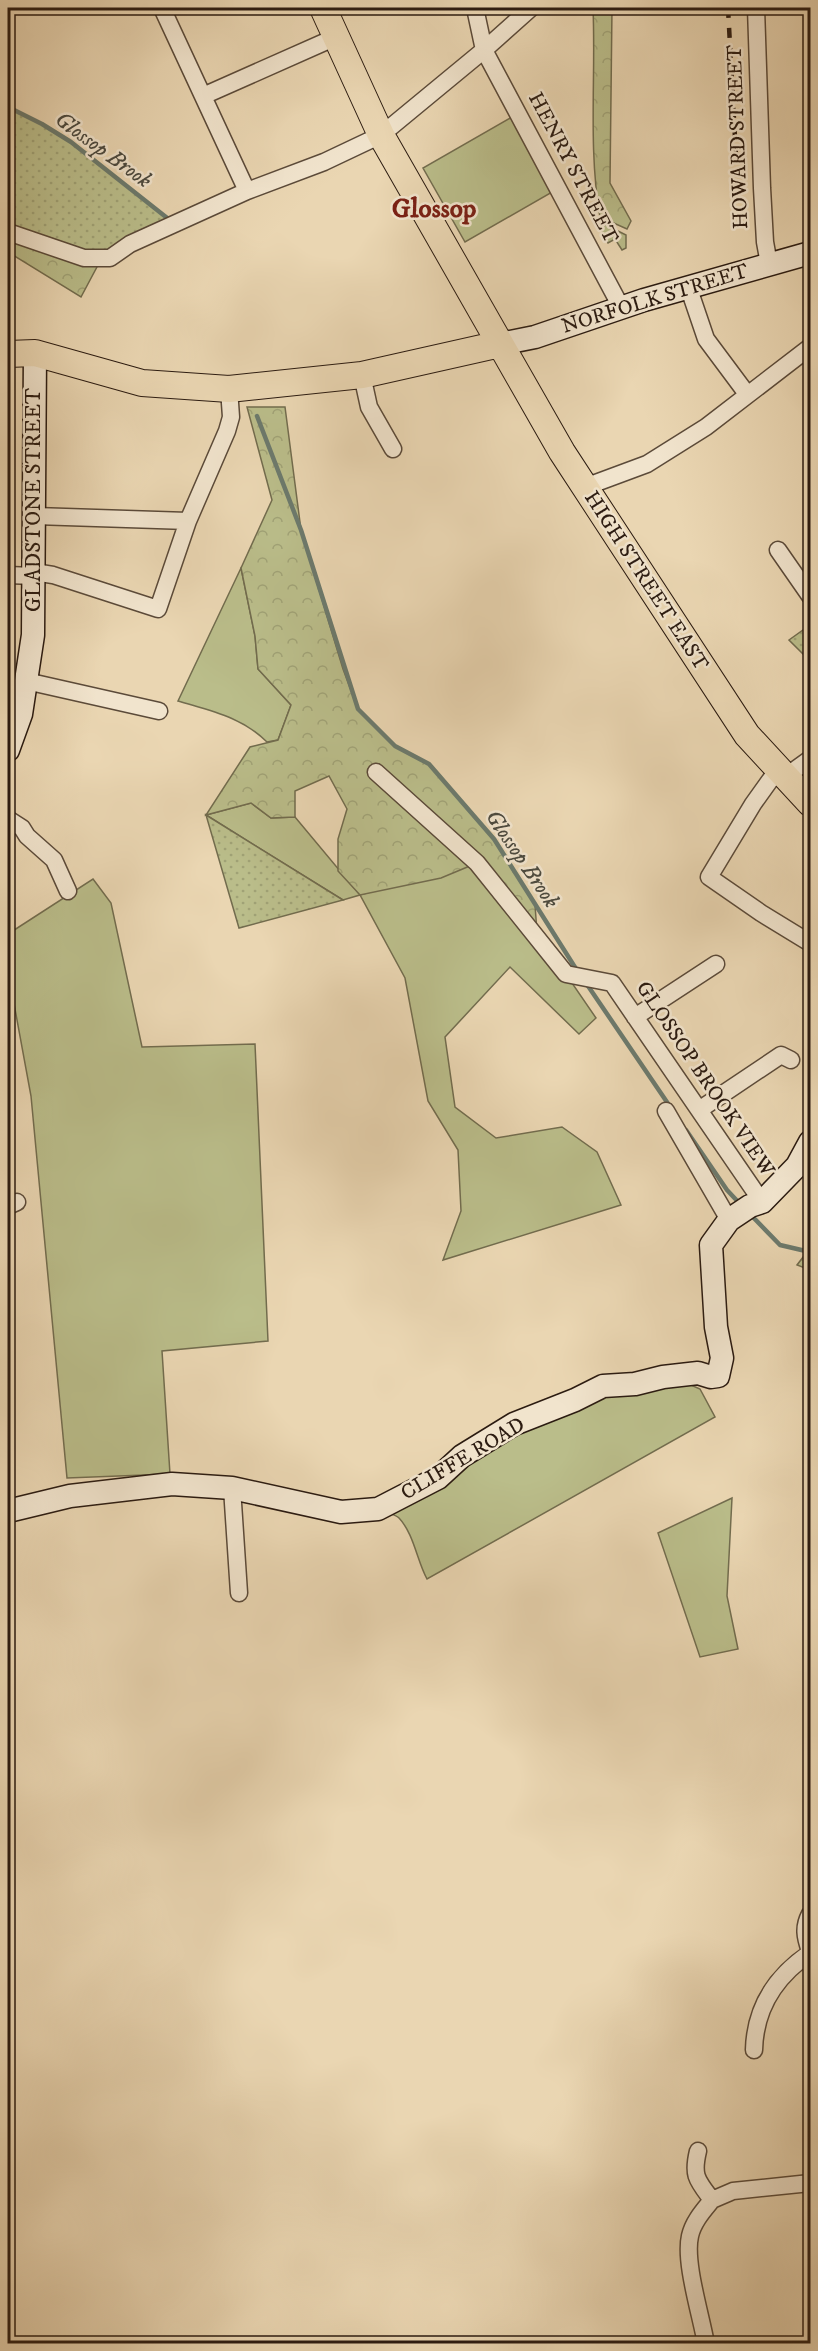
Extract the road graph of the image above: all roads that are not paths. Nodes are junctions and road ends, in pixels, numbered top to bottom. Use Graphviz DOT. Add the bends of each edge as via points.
graph roads {
  1 [pos="162,8"];
  2 [pos="323,8"];
  3 [pos="475,8"];
  4 [pos="531,8"];
  5 [pos="756,8"];
  6 [pos="336,37"];
  7 [pos="484,50"];
  8 [pos="203,96"];
  9 [pos="381,135"];
  10 [pos="247,191"];
  11 [pos="8,232"];
  12 [pos="810,253"];
  13 [pos="769,264"];
  14 [pos="689,289"];
  15 [pos="621,307"];
  16 [pos="500,344"];
  17 [pos="810,347"];
  18 [pos="35,353"];
  19 [pos="8,354"];
  20 [pos="362,375"];
  21 [pos="229,389"];
  22 [pos="747,394"];
  23 [pos="393,449"];
  24 [pos="585,487"];
  25 [pos="35,516"];
  26 [pos="188,521"];
  27 [pos="778,550"];
  28 [pos="34,574"];
  29 [pos="8,575"];
  30 [pos="810,596"];
  31 [pos="19,689"];
  32 [pos="159,711"];
  33 [pos="8,750"];
  34 [pos="810,759"];
  35 [pos="376,772"];
  36 [pos="781,773"];
  37 [pos="810,803"];
  38 [pos="8,819"];
  39 [pos="68,891"];
  40 [pos="810,943"];
  41 [pos="716,964"];
  42 [pos="635,1017"];
  43 [pos="791,1060"];
  44 [pos="699,1110"];
  45 [pos="666,1111"];
  46 [pos="810,1143"];
  47 [pos="743,1211"];
  48 [pos="231,1488"];
  49 [pos="8,1510"];
  50 [pos="239,1593"];
  51 [pos="810,1914"];
  52 [pos="810,1952"];
  53 [pos="754,2050"];
  54 [pos="698,2151"];
  55 [pos="810,2183"];
  56 [pos="712,2200"];
  57 [pos="705,2343"];
  1 -- 8 [label="street"];
  2 -- 6 [label="main road, HIGH STREET EAST"];
  3 -- 7 [label="street, HENRY STREET"];
  4 -- 7 [label="street"];
  5 -- 13 [label="street, HOWARD STREET" via="762,188"];
  6 -- 8 [label="street"];
  6 -- 9 [label="main road, HIGH STREET EAST"];
  7 -- 9 [label="street"];
  7 -- 15 [label="street, HENRY STREET"];
  8 -- 10 [label="street"];
  9 -- 10 [label="street"];
  9 -- 16 [label="main road, HIGH STREET EAST"];
  10 -- 11 [label="street" via="130,244 110,258 84,258"];
  12 -- 13 [label="street, NORFOLK STREET"];
  13 -- 14 [label="street, NORFOLK STREET"];
  14 -- 15 [label="street, NORFOLK STREET"];
  14 -- 22 [label="street" via="706,339"];
  15 -- 16 [label="street, NORFOLK STREET" via="535,337"];
  16 -- 20 [label="main road"];
  16 -- 24 [label="main road, HIGH STREET EAST"];
  17 -- 22 [label="street"];
  18 -- 19 [label="main road"];
  18 -- 21 [label="main road" via="142,383"];
  18 -- 25 [label="street, GLADSTONE STREET"];
  20 -- 21 [label="main road"];
  20 -- 23 [label="street" via="369,407"];
  21 -- 26 [label="street" via="231,417 227,431"];
  22 -- 24 [label="street" via="706,427 647,464"];
  24 -- 36 [label="main road, HIGH STREET EAST" via="747,735"];
  25 -- 26 [label="street"];
  25 -- 28 [label="street, GLADSTONE STREET"];
  26 -- 28 [label="street" via="158,609 53,575"];
  27 -- 30 [label="street"];
  28 -- 29 [label="street"];
  28 -- 31 [label="street, GLADSTONE STREET" via="33,635"];
  31 -- 32 [label="street"];
  31 -- 33 [label="street, GLADSTONE STREET" via="21,714"];
  34 -- 36 [label="street"];
  35 -- 42 [label="street, GLOSSOP BROOK VIEW" via="477,863 567,974 612,983"];
  36 -- 37 [label="main road, HIGH STREET EAST"];
  36 -- 40 [label="street" via="753,804 709,878"];
  38 -- 39 [label="street" via="54,860"];
  41 -- 42 [label="street"];
  42 -- 44 [label="street, GLOSSOP BROOK VIEW"];
  43 -- 44 [label="street" via="781,1055"];
  44 -- 47 [label="street, GLOSSOP BROOK VIEW"];
  45 -- 47 [label="street"];
  46 -- 47 [label="street" via="797,1166"];
  47 -- 48 [label="street, CLIFFE ROAD" via="711,1245 722,1358 718,1376 698,1373 603,1386 514,1424 462,1456 438,1478 378,1509 341,1512"];
  48 -- 49 [label="street, CLIFFE ROAD" via="172,1484 70,1496"];
  48 -- 50 [label="street"];
  51 -- 52 [label="street" via="805,1937"];
  52 -- 53 [label="street" via="772,1988 756,2029"];
  54 -- 56 [label="street" via="695,2178"];
  55 -- 56 [label="street" via="733,2191"];
  56 -- 57 [label="street" via="696,2220 689,2247"];
}
